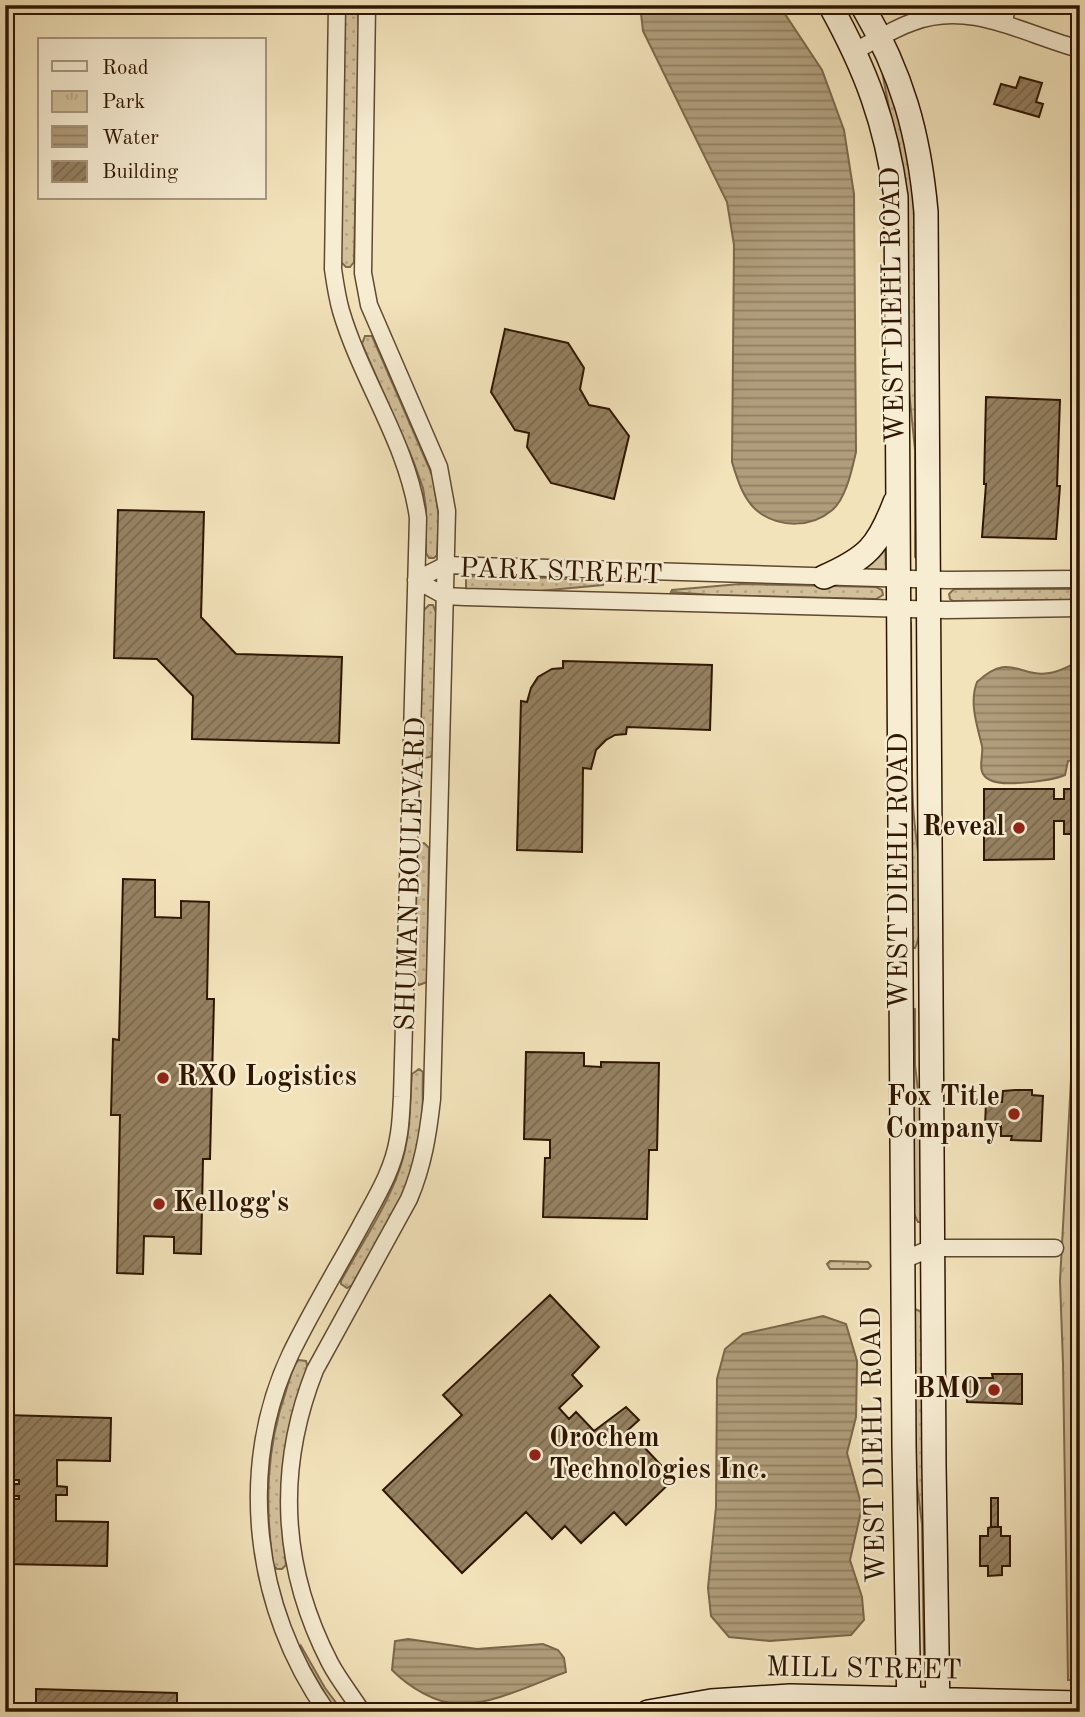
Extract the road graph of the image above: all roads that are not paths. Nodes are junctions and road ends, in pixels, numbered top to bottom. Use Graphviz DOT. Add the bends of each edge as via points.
graph roads {
  1 [pos="337,5"];
  2 [pos="367,5"];
  3 [pos="830,5"];
  4 [pos="862,5"];
  5 [pos="1007,5"];
  6 [pos="1004,23"];
  7 [pos="881,38"];
  8 [pos="1080,49"];
  9 [pos="855,51"];
  10 [pos="898,492"];
  11 [pos="446,565"];
  12 [pos="824,577"];
  13 [pos="899,579"];
  14 [pos="928,579"];
  15 [pos="1080,579"];
  16 [pos="416,580"];
  17 [pos="445,596"];
  18 [pos="899,608"];
  19 [pos="1080,608"];
  20 [pos="928,609"];
  21 [pos="932,1248"];
  22 [pos="1055,1248"];
  23 [pos="903,1260"];
  24 [pos="1080,1703"];
  25 [pos="909,1706"];
  26 [pos="938,1706"];
  27 [pos="327,1712"];
  28 [pos="362,1712"];
  29 [pos="648,1712"];
  1 -- 16 [label="street, SHUMAN BOULEVARD" via="333,269 350,339 414,492"];
  2 -- 11 [label="street, SHUMAN BOULEVARD" via="363,273 369,305 439,467 447,511"];
  3 -- 9 [label="street, WEST DIEHL ROAD"];
  4 -- 7 [label="street, WEST DIEHL ROAD"];
  5 -- 6 [label="street"];
  6 -- 7 [label="street" via="938,16 911,22"];
  6 -- 8 [label="street"];
  7 -- 9 [label="street"];
  7 -- 14 [label="street, WEST DIEHL ROAD" via="902,87 922,167"];
  9 -- 10 [label="street, WEST DIEHL ROAD" via="876,103 896,197"];
  10 -- 12 [label="street" via="886,526 870,550 852,565"];
  10 -- 13 [label="street, WEST DIEHL ROAD"];
  11 -- 12 [label="street, PARK STREET"];
  11 -- 16 [label="street, PARK STREET"];
  11 -- 17 [label="street, SHUMAN BOULEVARD"];
  12 -- 13 [label="street, PARK STREET"];
  13 -- 14 [label="street, PARK STREET"];
  13 -- 18 [label="street, WEST DIEHL ROAD"];
  14 -- 15 [label="street, PARK STREET"];
  14 -- 20 [label="street, WEST DIEHL ROAD"];
  16 -- 17 [label="street, PARK STREET"];
  16 -- 27 [label="street, SHUMAN BOULEVARD" via="398,1141 384,1184 276,1389 258,1496 260,1538 279,1622 307,1684"];
  17 -- 18 [label="street, PARK STREET"];
  17 -- 28 [label="street, SHUMAN BOULEVARD" via="432,1099 426,1148 409,1199 315,1370 303,1399 289,1477 295,1570 307,1612 331,1665"];
  18 -- 20 [label="street, PARK STREET"];
  18 -- 23 [label="street, WEST DIEHL ROAD"];
  19 -- 20 [label="street, PARK STREET"];
  20 -- 21 [label="street, WEST DIEHL ROAD"];
  21 -- 22 [label="street"];
  21 -- 23 [label="street"];
  21 -- 26 [label="street, WEST DIEHL ROAD"];
  23 -- 25 [label="street, WEST DIEHL ROAD"];
  24 -- 26 [label="street, MILL STREET"];
  25 -- 26 [label="street, MILL STREET"];
  25 -- 29 [label="street, MILL STREET" via="790,1696 692,1703"];
}
